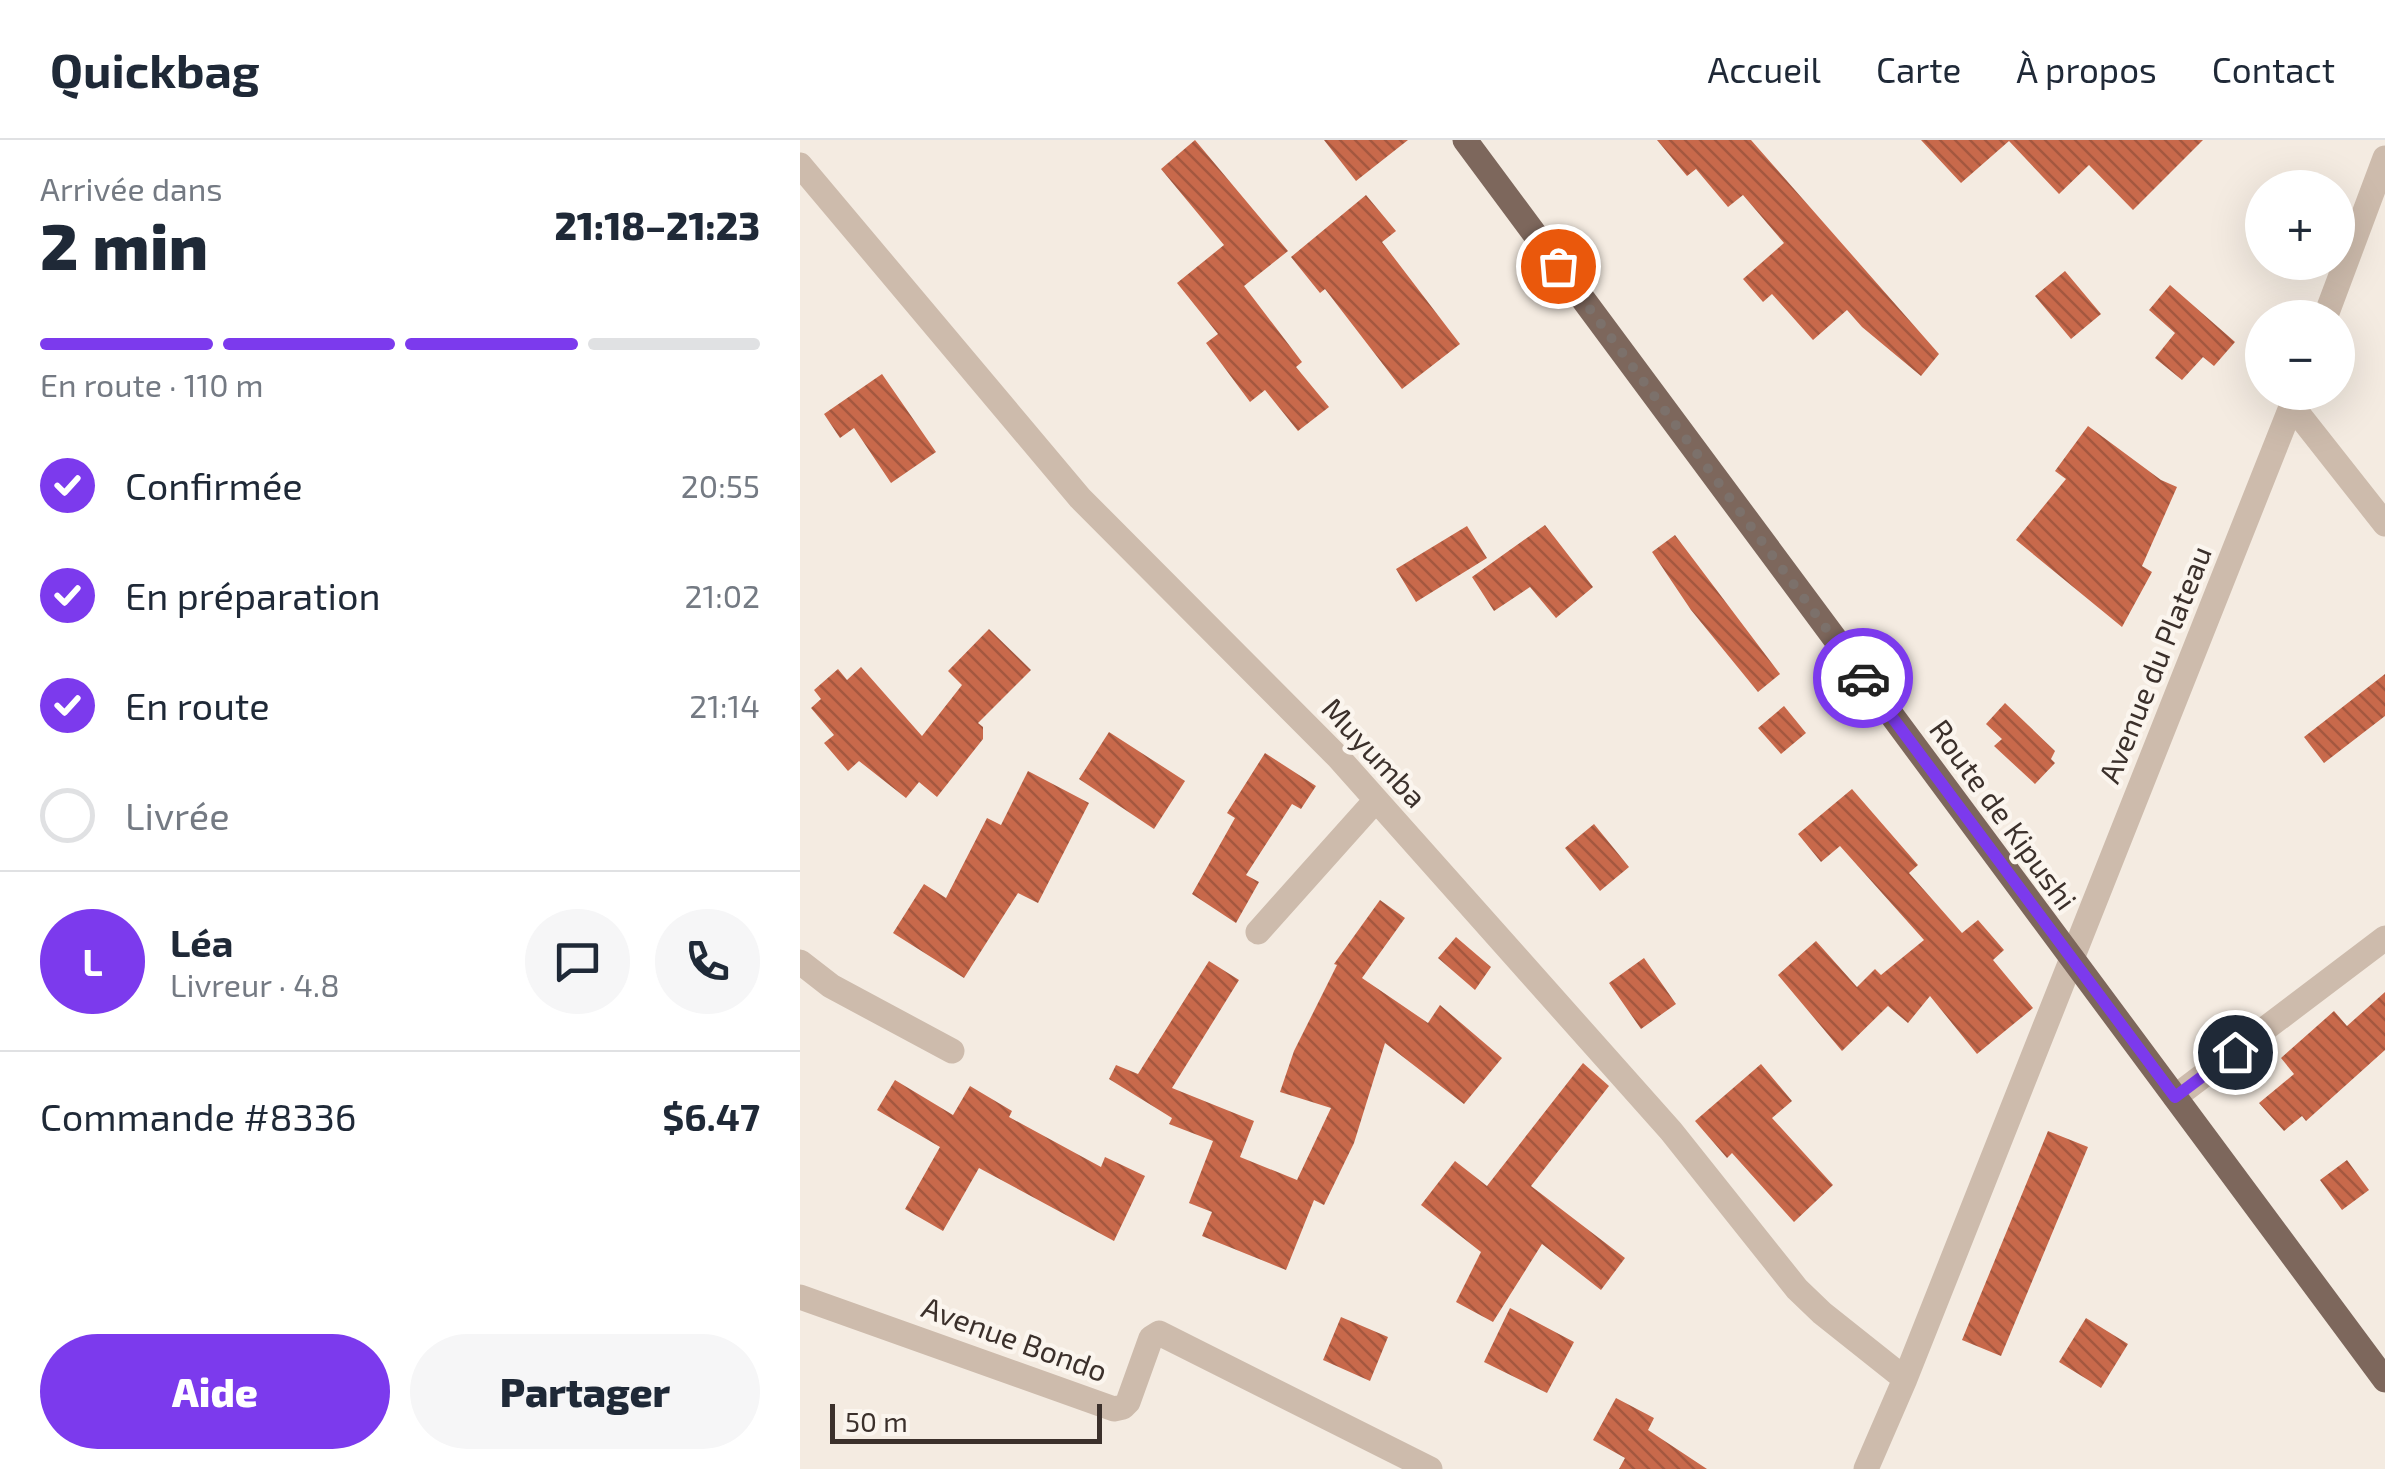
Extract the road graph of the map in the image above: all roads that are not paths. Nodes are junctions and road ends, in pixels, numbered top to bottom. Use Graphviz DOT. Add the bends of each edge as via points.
graph roads {
  1 [pos="1465,140"];
  2 [pos="2385,158"];
  3 [pos="800,165"];
  4 [pos="2332,300"];
  5 [pos="2291,410"];
  6 [pos="2303,410"];
  7 [pos="2385,524"];
  8 [pos="1376,800"];
  9 [pos="1258,932"];
  10 [pos="2385,938"];
  11 [pos="2071,960"];
  12 [pos="800,962"];
  13 [pos="952,1051"];
  14 [pos="2175,1097"];
  15 [pos="800,1297"];
  16 [pos="1905,1379"];
  17 [pos="2385,1380"];
  18 [pos="1430,1469"];
  19 [pos="1866,1469"];
  1 -- 11 [label="main road, Route de Kipushi"];
  2 -- 4 [label="street"];
  3 -- 8 [label="street, Muyumba" via="1080,498"];
  5 -- 11 [label="street, Avenue du Plateau"];
  6 -- 7 [label="street"];
  8 -- 9 [label="street"];
  8 -- 16 [label="street, Muyumba" via="1671,1132 1797,1289"];
  10 -- 14 [label="street"];
  11 -- 14 [label="main road, Route de Kipushi"];
  11 -- 16 [label="street, Avenue du Plateau"];
  12 -- 13 [label="street" via="831,986"];
  14 -- 17 [label="main road, Route de Kipushi"];
  15 -- 18 [label="street, Avenue Bondo" via="1114,1409 1128,1402 1150,1338 1159,1334"];
  16 -- 19 [label="street, Avenue du Plateau"];
}
